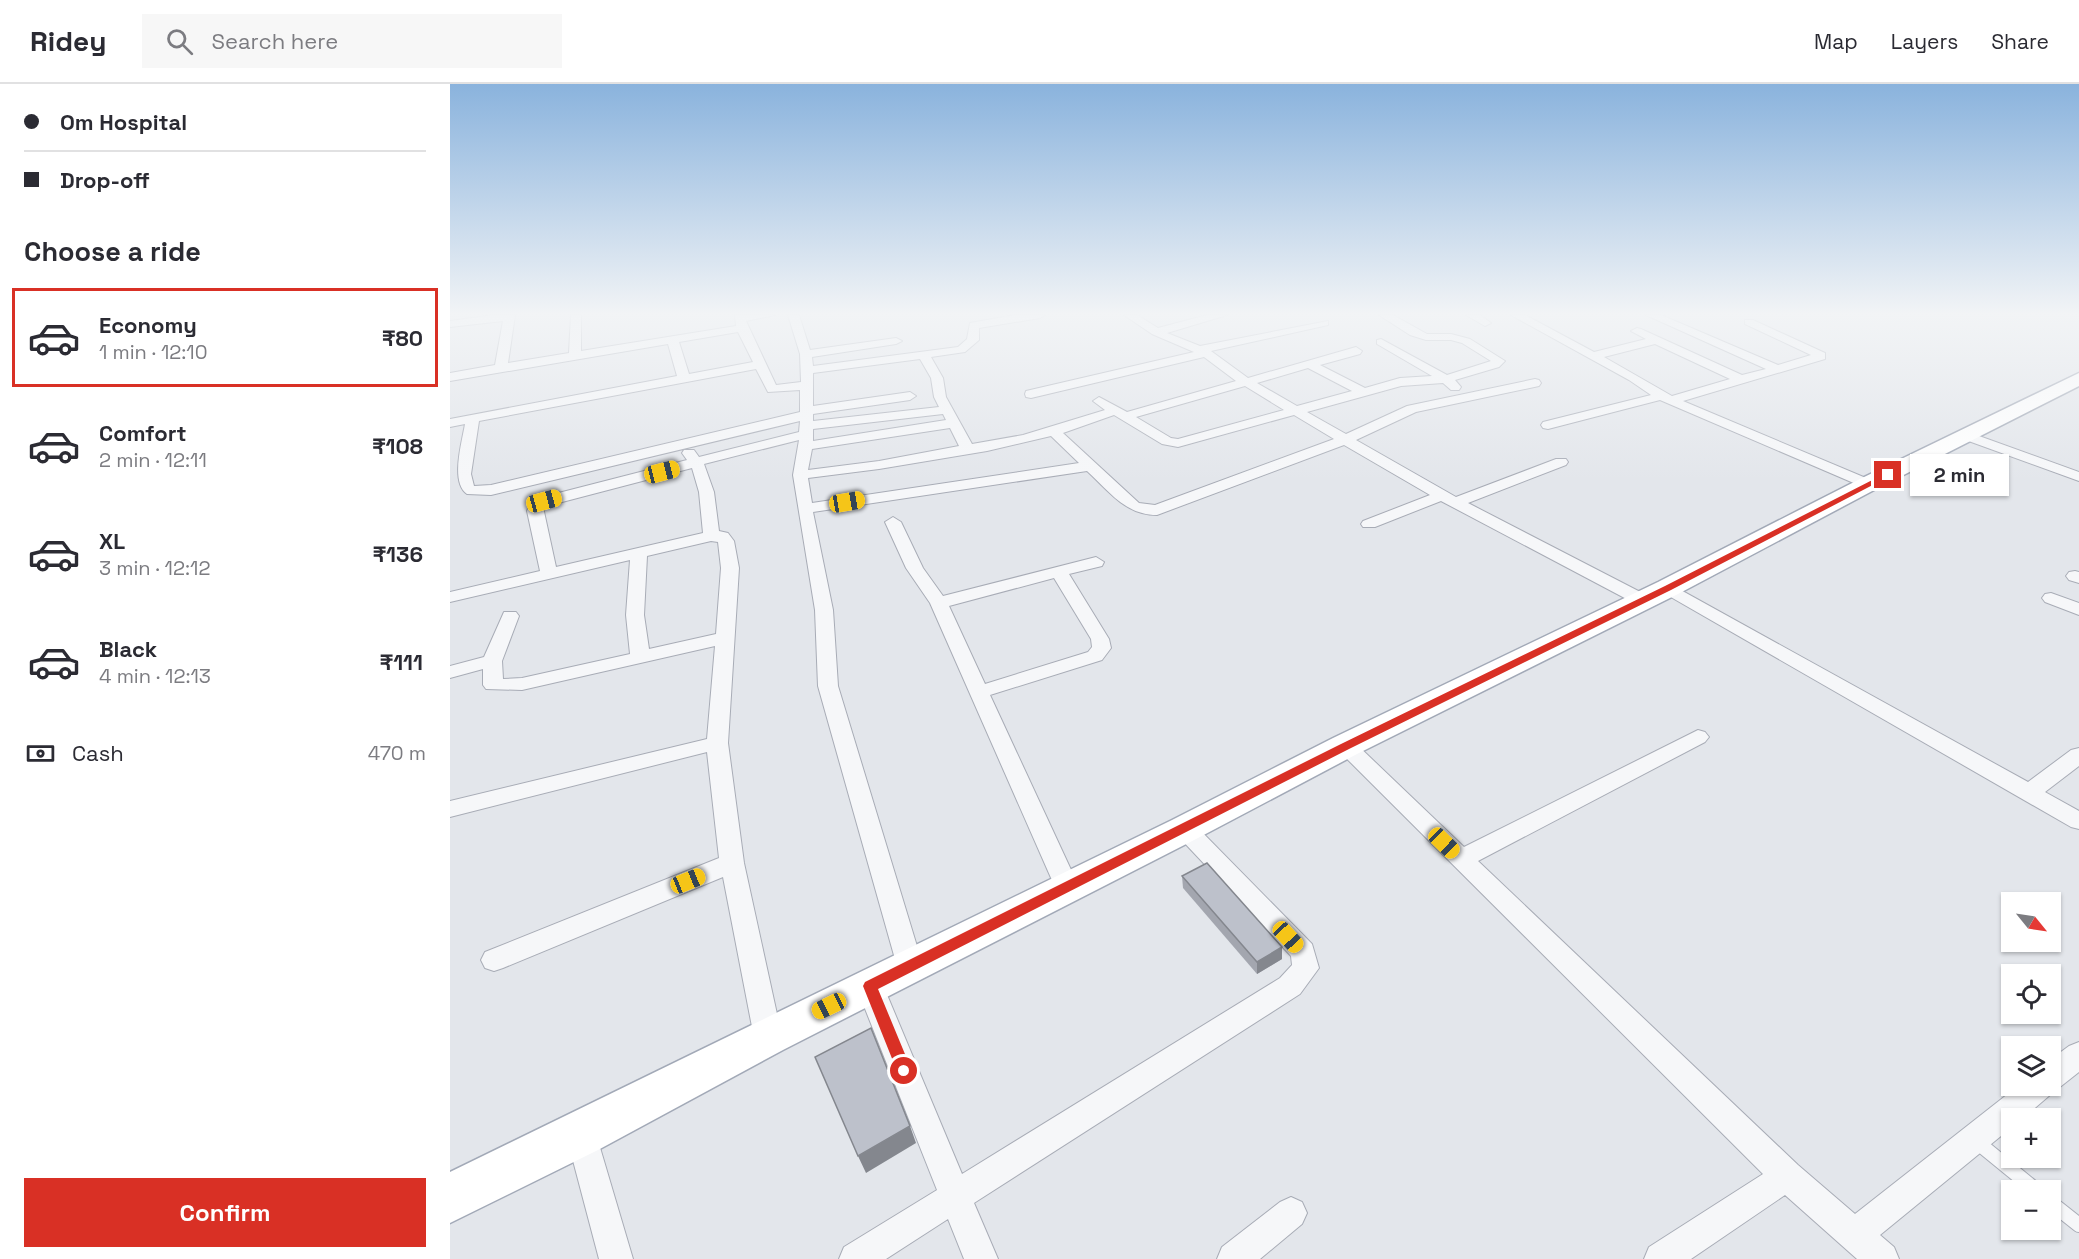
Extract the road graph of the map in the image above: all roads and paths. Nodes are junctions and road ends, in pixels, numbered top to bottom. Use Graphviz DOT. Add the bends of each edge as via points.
graph roads {
  1 [pos="496,370"];
  2 [pos="681,370"];
  3 [pos="731,370"];
  4 [pos="764,370"];
  5 [pos="807,370"];
  6 [pos="845,370"];
  7 [pos="932,370"];
  8 [pos="1128,370"];
  9 [pos="1229,370"];
  10 [pos="1292,370"];
  11 [pos="1319,370"];
  12 [pos="1430,370"];
  13 [pos="1476,370"];
  14 [pos="1619,370"];
  15 [pos="1720,370"];
  16 [pos="1774,370"];
  17 [pos="450,377"];
  18 [pos="807,377"];
  19 [pos="684,379"];
  20 [pos="1446,379"];
  21 [pos="2079,379"];
  22 [pos="1742,380"];
  23 [pos="1245,382"];
  24 [pos="1535,383"];
  25 [pos="1362,392"];
  26 [pos="1031,394"];
  27 [pos="910,396"];
  28 [pos="1465,397"];
  29 [pos="1667,398"];
  30 [pos="1099,401"];
  31 [pos="946,410"];
  32 [pos="1298,411"];
  33 [pos="1121,413"];
  34 [pos="473,418"];
  35 [pos="450,423"];
  36 [pos="954,423"];
  37 [pos="1548,425"];
  38 [pos="806,426"];
  39 [pos="1054,432"];
  40 [pos="1968,436"];
  41 [pos="1347,439"];
  42 [pos="681,445"];
  43 [pos="968,449"];
  44 [pos="1561,462"];
  45 [pos="698,463"];
  46 [pos="1089,466"];
  47 [pos="800,475"];
  48 [pos="2079,477"];
  49 [pos="884,480"];
  50 [pos="1868,484"];
  51 [pos="1449,499"];
  52 [pos="805,509"];
  53 [pos="893,522"];
  54 [pos="1369,524"];
  55 [pos="711,536"];
  56 [pos="639,552"];
  57 [pos="1096,562"];
  58 [pos="549,572"];
  59 [pos="1059,572"];
  60 [pos="1655,594"];
  61 [pos="450,597"];
  62 [pos="2051,598"];
  63 [pos="939,603"];
  64 [pos="2079,610"];
  65 [pos="510,616"];
  66 [pos="724,638"];
  67 [pos="640,656"];
  68 [pos="492,661"];
  69 [pos="450,672"];
  70 [pos="979,692"];
  71 [pos="1698,737"];
  72 [pos="717,743"];
  73 [pos="1345,746"];
  74 [pos="2079,755"];
  75 [pos="2029,792"];
  76 [pos="450,809"];
  77 [pos="2079,821"];
  78 [pos="1185,829"];
  79 [pos="1461,859"];
  80 [pos="732,863"];
  81 [pos="1067,887"];
  82 [pos="494,960"];
  83 [pos="910,966"];
  84 [pos="870,986"];
  85 [pos="768,1037"];
  86 [pos="2079,1055"];
  87 [pos="2061,1069"];
  88 [pos="2027,1096"];
  89 [pos="582,1134"];
  90 [pos="1973,1139"];
  91 [pos="1787,1176"];
  92 [pos="2023,1180"];
  93 [pos="450,1198"];
  94 [pos="956,1198"];
  95 [pos="2061,1211"];
  96 [pos="1291,1213"];
  97 [pos="2079,1225"];
  98 [pos="1856,1234"];
  99 [pos="616,1259"];
  100 [pos="856,1259"];
  101 [pos="981,1259"];
  102 [pos="1234,1259"];
  103 [pos="1661,1259"];
  104 [pos="1882,1259"];
  1 -- 17 [label="street"];
  2 -- 19 [label="street"];
  3 -- 19 [label="street"];
  4 -- 18 [label="street" via="772,389"];
  5 -- 18 [label="street"];
  6 -- 18 [label="street"];
  7 -- 31 [label="street"];
  8 -- 26 [label="street"];
  9 -- 23 [label="street"];
  10 -- 23 [label="street"];
  11 -- 25 [label="street"];
  12 -- 20 [label="street"];
  13 -- 20 [label="street"];
  14 -- 29 [label="street"];
  15 -- 22 [label="street"];
  16 -- 22 [label="street"];
  18 -- 38 [label="street"];
  19 -- 34 [label="street"];
  20 -- 25 [label="street" via="1400,382"];
  20 -- 28 [label="street"];
  21 -- 40 [label="main road"];
  22 -- 29 [label="street"];
  23 -- 32 [label="street"];
  23 -- 33 [label="street"];
  24 -- 28 [label="street"];
  25 -- 32 [label="street"];
  27 -- 38 [label="street"];
  28 -- 41 [label="street" via="1412,410"];
  29 -- 37 [label="street"];
  29 -- 50 [label="street"];
  30 -- 33 [label="street"];
  31 -- 36 [label="street"];
  31 -- 38 [label="street"];
  32 -- 33 [label="street" via="1178,443 1167,441"];
  32 -- 41 [label="street"];
  33 -- 39 [label="street"];
  34 -- 35 [label="street"];
  34 -- 42 [label="street" via="464,474 467,488 472,491 491,490"];
  36 -- 38 [label="street"];
  36 -- 43 [label="street"];
  38 -- 42 [label="street"];
  38 -- 45 [label="street"];
  38 -- 47 [label="street"];
  39 -- 43 [label="street"];
  39 -- 46 [label="street"];
  40 -- 48 [label="street"];
  40 -- 50 [label="main road"];
  41 -- 46 [label="street" via="1157,510 1134,506"];
  41 -- 51 [label="street"];
  42 -- 45 [label="street"];
  43 -- 49 [label="street"];
  44 -- 51 [label="street"];
  45 -- 55 [label="street" via="706,481"];
  45 -- 58 [label="street" via="536,506"];
  46 -- 49 [label="street"];
  47 -- 49 [label="street"];
  47 -- 52 [label="street"];
  49 -- 52 [label="street"];
  50 -- 60 [label="main road"];
  51 -- 54 [label="street"];
  51 -- 60 [label="street"];
  52 -- 83 [label="street" via="824,610 828,686"];
  53 -- 63 [label="street" via="915,568"];
  55 -- 56 [label="street"];
  55 -- 66 [label="street" via="722,536 730,568"];
  56 -- 58 [label="street"];
  56 -- 67 [label="street" via="635,615"];
  57 -- 59 [label="street"];
  58 -- 61 [label="street"];
  59 -- 63 [label="street"];
  59 -- 70 [label="street" via="1102,648 1095,656"];
  60 -- 73 [label="main road"];
  60 -- 75 [label="street"];
  62 -- 64 [label="street"];
  63 -- 70 [label="street"];
  65 -- 68 [label="street"];
  66 -- 67 [label="street"];
  66 -- 72 [label="street"];
  67 -- 68 [label="street" via="522,684 493,685"];
  68 -- 69 [label="street"];
  70 -- 81 [label="street"];
  71 -- 79 [label="street"];
  72 -- 76 [label="street"];
  72 -- 80 [label="street"];
  73 -- 78 [label="main road"];
  73 -- 79 [label="street"];
  74 -- 75 [label="street"];
  75 -- 77 [label="street"];
  78 -- 81 [label="main road"];
  78 -- 94 [label="street" via="1303,952 1306,968 1290,986"];
  79 -- 91 [label="street"];
  80 -- 82 [label="street"];
  80 -- 85 [label="street"];
  81 -- 83 [label="main road"];
  83 -- 84 [label="main road"];
  84 -- 85 [label="main road"];
  84 -- 94 [label="street"];
  85 -- 89 [label="main road"];
  86 -- 87 [label="street"];
  88 -- 90 [label="street"];
  89 -- 93 [label="main road"];
  89 -- 99 [label="street"];
  90 -- 92 [label="lane"];
  90 -- 98 [label="street"];
  91 -- 98 [label="street"];
  91 -- 103 [label="street"];
  94 -- 100 [label="street"];
  94 -- 101 [label="street"];
  95 -- 97 [label="lane"];
  96 -- 102 [label="street"];
  98 -- 104 [label="street"];
}
